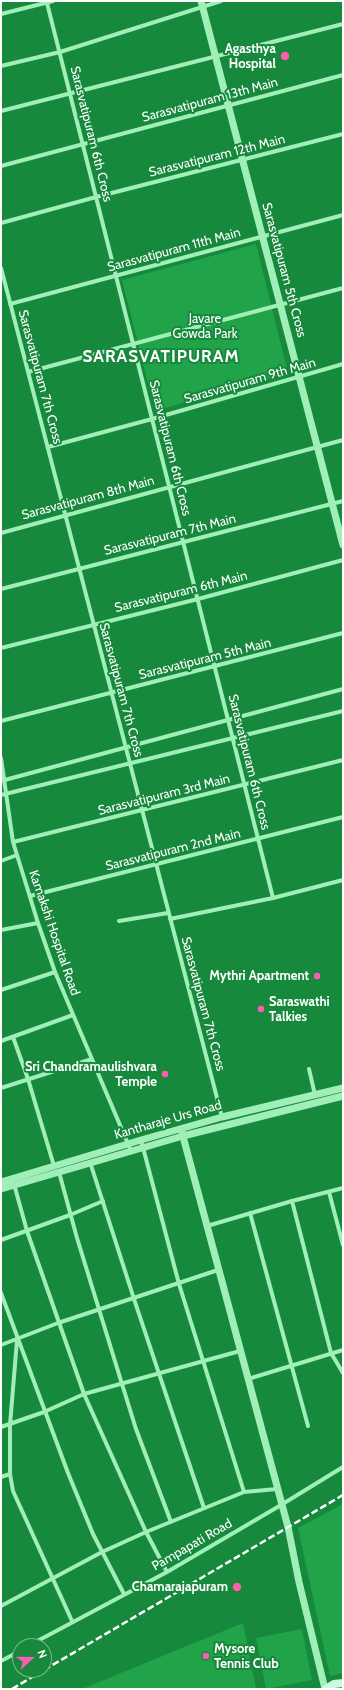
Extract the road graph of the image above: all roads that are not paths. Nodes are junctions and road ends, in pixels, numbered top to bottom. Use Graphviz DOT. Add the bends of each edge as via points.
graph roads {
  1 [pos="53,1"];
  2 [pos="221,1"];
  3 [pos="47,3"];
  4 [pos="202,4"];
  5 [pos="1,14"];
  6 [pos="343,24"];
  7 [pos="60,52"];
  8 [pos="216,56"];
  9 [pos="1,66"];
  10 [pos="343,75"];
  11 [pos="70,94"];
  12 [pos="229,105"];
  13 [pos="1,112"];
  14 [pos="343,134"];
  15 [pos="83,144"];
  16 [pos="243,159"];
  17 [pos="1,166"];
  18 [pos="96,197"];
  19 [pos="343,215"];
  20 [pos="1,223"];
  21 [pos="263,236"];
  22 [pos="1,268"];
  23 [pos="116,275"];
  24 [pos="343,288"];
  25 [pos="10,304"];
  26 [pos="281,305"];
  27 [pos="133,344"];
  28 [pos="343,364"];
  29 [pos="28,372"];
  30 [pos="299,377"];
  31 [pos="152,419"];
  32 [pos="343,440"];
  33 [pos="318,446"];
  34 [pos="48,447"];
  35 [pos="169,486"];
  36 [pos="343,501"];
  37 [pos="332,504"];
  38 [pos="65,514"];
  39 [pos="1,532"];
  40 [pos="183,542"];
  41 [pos="343,544"];
  42 [pos="343,560"];
  43 [pos="79,569"];
  44 [pos="1,589"];
  45 [pos="198,599"];
  46 [pos="94,625"];
  47 [pos="343,633"];
  48 [pos="1,648"];
  49 [pos="215,667"];
  50 [pos="343,689"];
  51 [pos="112,693"];
  52 [pos="343,711"];
  53 [pos="228,719"];
  54 [pos="1,721"];
  55 [pos="233,738"];
  56 [pos="126,747"];
  57 [pos="1,758"];
  58 [pos="343,760"];
  59 [pos="130,764"];
  60 [pos="3,780"];
  61 [pos="245,786"];
  62 [pos="7,793"];
  63 [pos="1,795"];
  64 [pos="143,810"];
  65 [pos="343,817"];
  66 [pos="258,839"];
  67 [pos="13,842"];
  68 [pos="17,855"];
  69 [pos="1,860"];
  70 [pos="156,865"];
  71 [pos="343,880"];
  72 [pos="30,896"];
  73 [pos="273,898"];
  74 [pos="168,913"];
  75 [pos="170,919"];
  76 [pos="119,921"];
  77 [pos="38,923"];
  78 [pos="1,930"];
  79 [pos="55,972"];
  80 [pos="1,990"];
  81 [pos="73,1016"];
  82 [pos="13,1037"];
  83 [pos="1,1040"];
  84 [pos="92,1059"];
  85 [pos="309,1069"];
  86 [pos="28,1079"];
  87 [pos="1,1088"];
  88 [pos="343,1088"];
  89 [pos="315,1095"];
  90 [pos="343,1096"];
  91 [pos="222,1117"];
  92 [pos="182,1132"];
  93 [pos="142,1143"];
  94 [pos="130,1147"];
  95 [pos="90,1159"];
  96 [pos="56,1169"];
  97 [pos="1,1182"];
  98 [pos="14,1182"];
  99 [pos="343,1188"];
  100 [pos="1,1189"];
  101 [pos="329,1192"];
  102 [pos="103,1200"];
  103 [pos="292,1201"];
  104 [pos="250,1213"];
  105 [pos="70,1215"];
  106 [pos="207,1226"];
  107 [pos="27,1231"];
  108 [pos="1,1240"];
  109 [pos="343,1245"];
  110 [pos="218,1270"];
  111 [pos="179,1284"];
  112 [pos="1,1292"];
  113 [pos="134,1298"];
  114 [pos="99,1309"];
  115 [pos="58,1323"];
  116 [pos="17,1338"];
  117 [pos="1,1345"];
  118 [pos="343,1350"];
  119 [pos="240,1351"];
  120 [pos="331,1353"];
  121 [pos="204,1361"];
  122 [pos="291,1366"];
  123 [pos="159,1373"];
  124 [pos="343,1373"];
  125 [pos="248,1380"];
  126 [pos="122,1384"];
  127 [pos="84,1394"];
  128 [pos="44,1412"];
  129 [pos="10,1424"];
  130 [pos="308,1426"];
  131 [pos="1,1427"];
  132 [pos="343,1467"];
  133 [pos="10,1474"];
  134 [pos="1,1477"];
  135 [pos="277,1489"];
  136 [pos="244,1492"];
  137 [pos="281,1506"];
  138 [pos="204,1508"];
  139 [pos="172,1522"];
  140 [pos="146,1532"];
  141 [pos="102,1552"];
  142 [pos="167,1572"];
  143 [pos="53,1579"];
  144 [pos="124,1594"];
  145 [pos="1,1606"];
  146 [pos="72,1622"];
  147 [pos="43,1638"];
  148 [pos="12,1655"];
  149 [pos="1,1661"];
  150 [pos="343,1683"];
  151 [pos="326,1689"];
  1 -- 3 [label="street"];
  2 -- 4 [label="street"];
  3 -- 5 [label="street"];
  3 -- 7 [label="street, Sarasvatipuram 6th Cross"];
  4 -- 7 [label="street"];
  4 -- 8 [label="street, Sarasvatipuram 5th Cross"];
  6 -- 8 [label="street"];
  7 -- 9 [label="street"];
  7 -- 11 [label="street, Sarasvatipuram 6th Cross"];
  8 -- 11 [label="street"];
  8 -- 12 [label="street, Sarasvatipuram 5th Cross"];
  10 -- 12 [label="street, Sarasvatipuram 13th Main"];
  11 -- 13 [label="street"];
  11 -- 15 [label="street, Sarasvatipuram 6th Cross"];
  12 -- 15 [label="street, Sarasvatipuram 13th Main"];
  12 -- 16 [label="street, Sarasvatipuram 5th Cross"];
  14 -- 16 [label="street, Sarasvatipuram 12th Main"];
  15 -- 17 [label="street, Sarasvatipuram 13th Main"];
  15 -- 18 [label="street, Sarasvatipuram 6th Cross"];
  16 -- 18 [label="street, Sarasvatipuram 12th Main"];
  16 -- 21 [label="street, Sarasvatipuram 5th Cross"];
  18 -- 20 [label="street, Sarasvatipuram 12th Main"];
  18 -- 23 [label="street, Sarasvatipuram 6th Cross"];
  19 -- 21 [label="street, Sarasvatipuram 11th Main"];
  21 -- 23 [label="street, Sarasvatipuram 11th Main"];
  21 -- 26 [label="street, Sarasvatipuram 5th Cross"];
  22 -- 25 [label="street, Sarasvatipuram 7th Cross"];
  23 -- 25 [label="street, Sarasvatipuram 11th Main"];
  23 -- 27 [label="street, Sarasvatipuram 6th Cross"];
  24 -- 26 [label="street"];
  25 -- 29 [label="street, Sarasvatipuram 7th Cross"];
  26 -- 27 [label="street"];
  26 -- 30 [label="street, Sarasvatipuram 5th Cross"];
  27 -- 29 [label="street"];
  27 -- 31 [label="street, Sarasvatipuram 6th Cross"];
  28 -- 30 [label="street, Sarasvatipuram 9th Main"];
  29 -- 34 [label="street, Sarasvatipuram 7th Cross"];
  30 -- 31 [label="street, Sarasvatipuram 9th Main"];
  30 -- 33 [label="street, Sarasvatipuram 5th Cross"];
  31 -- 34 [label="street, Sarasvatipuram 9th Main"];
  31 -- 35 [label="street, Sarasvatipuram 6th Cross"];
  32 -- 33 [label="street, Sarasvatipuram 8th Main"];
  33 -- 35 [label="street, Sarasvatipuram 8th Main"];
  33 -- 37 [label="street, Sarasvatipuram 5th Cross"];
  34 -- 38 [label="street, Sarasvatipuram 7th Cross"];
  35 -- 38 [label="street, Sarasvatipuram 8th Main"];
  35 -- 40 [label="street, Sarasvatipuram 6th Cross"];
  36 -- 37 [label="street, Sarasvatipuram 7th Main"];
  37 -- 40 [label="street, Sarasvatipuram 7th Main"];
  37 -- 41 [label="street, Sarasvatipuram 5th Cross"];
  38 -- 39 [label="street, Sarasvatipuram 8th Main"];
  38 -- 43 [label="street, Sarasvatipuram 7th Cross"];
  40 -- 43 [label="street, Sarasvatipuram 7th Main"];
  40 -- 45 [label="street, Sarasvatipuram 6th Cross"];
  42 -- 45 [label="street, Sarasvatipuram 6th Main"];
  43 -- 44 [label="street, Sarasvatipuram 7th Main"];
  43 -- 46 [label="street, Sarasvatipuram 7th Cross"];
  45 -- 46 [label="street, Sarasvatipuram 6th Main"];
  45 -- 49 [label="street, Sarasvatipuram 6th Cross"];
  46 -- 48 [label="street, Sarasvatipuram 6th Main"];
  46 -- 51 [label="street, Sarasvatipuram 7th Cross"];
  47 -- 49 [label="street, Sarasvatipuram 5th Main"];
  49 -- 51 [label="street, Sarasvatipuram 5th Main"];
  49 -- 53 [label="street, Sarasvatipuram 6th Cross"];
  50 -- 53 [label="street"];
  51 -- 54 [label="street, Sarasvatipuram 5th Main"];
  51 -- 56 [label="street, Sarasvatipuram 7th Cross"];
  52 -- 55 [label="street"];
  53 -- 55 [label="street, Sarasvatipuram 6th Cross"];
  53 -- 56 [label="street"];
  55 -- 59 [label="street"];
  55 -- 61 [label="street, Sarasvatipuram 6th Cross"];
  56 -- 59 [label="street, Sarasvatipuram 7th Cross"];
  56 -- 60 [label="street"];
  57 -- 60 [label="street, Kamakshi Hospital Road"];
  58 -- 61 [label="street, Sarasvatipuram 3rd Main"];
  59 -- 62 [label="street"];
  59 -- 64 [label="street, Sarasvatipuram 7th Cross"];
  60 -- 62 [label="street, Kamakshi Hospital Road"];
  61 -- 64 [label="street, Sarasvatipuram 3rd Main"];
  61 -- 66 [label="street, Sarasvatipuram 6th Cross"];
  62 -- 63 [label="street"];
  62 -- 67 [label="street, Kamakshi Hospital Road"];
  64 -- 67 [label="street, Sarasvatipuram 3rd Main"];
  64 -- 70 [label="street, Sarasvatipuram 7th Cross"];
  65 -- 66 [label="street, Sarasvatipuram 2nd Main"];
  66 -- 70 [label="street, Sarasvatipuram 2nd Main"];
  66 -- 73 [label="street, Sarasvatipuram 6th Cross"];
  67 -- 68 [label="street, Kamakshi Hospital Road"];
  68 -- 69 [label="street"];
  68 -- 72 [label="street, Kamakshi Hospital Road"];
  70 -- 72 [label="street, Sarasvatipuram 2nd Main"];
  70 -- 74 [label="street, Sarasvatipuram 7th Cross"];
  71 -- 73 [label="street"];
  72 -- 77 [label="street, Kamakshi Hospital Road"];
  73 -- 75 [label="street"];
  74 -- 75 [label="street, Sarasvatipuram 7th Cross"];
  74 -- 76 [label="street"];
  75 -- 91 [label="street, Sarasvatipuram 7th Cross"];
  77 -- 78 [label="street"];
  77 -- 79 [label="street, Kamakshi Hospital Road"];
  79 -- 80 [label="street"];
  79 -- 81 [label="street, Kamakshi Hospital Road"];
  81 -- 82 [label="street"];
  81 -- 84 [label="street, Kamakshi Hospital Road"];
  82 -- 83 [label="street"];
  82 -- 86 [label="street"];
  84 -- 86 [label="street"];
  84 -- 94 [label="street, Kamakshi Hospital Road"];
  85 -- 89 [label="street"];
  86 -- 87 [label="street"];
  86 -- 96 [label="street"];
  88 -- 89 [label="street, Kantharaje Urs Road"];
  89 -- 91 [label="street, Kantharaje Urs Road"];
  90 -- 92 [label="street, Kantharaje Urs Road"];
  91 -- 92 [label="street, Kantharaje Urs Road"];
  92 -- 93 [label="street, Kantharaje Urs Road"];
  92 -- 106 [label="street"];
  93 -- 94 [label="street, Kantharaje Urs Road"];
  93 -- 111 [label="street"];
  94 -- 95 [label="street, Kantharaje Urs Road"];
  95 -- 96 [label="street, Kantharaje Urs Road"];
  95 -- 102 [label="street"];
  96 -- 98 [label="street, Kantharaje Urs Road"];
  96 -- 105 [label="street"];
  97 -- 98 [label="street, Kantharaje Urs Road"];
  98 -- 100 [label="street, Kantharaje Urs Road"];
  98 -- 107 [label="street"];
  99 -- 101 [label="street"];
  101 -- 103 [label="street"];
  101 -- 109 [label="street"];
  102 -- 105 [label="street"];
  102 -- 113 [label="street"];
  103 -- 104 [label="street"];
  103 -- 120 [label="street"];
  104 -- 106 [label="street"];
  104 -- 122 [label="street"];
  105 -- 107 [label="street"];
  105 -- 114 [label="street"];
  106 -- 110 [label="street"];
  107 -- 108 [label="street"];
  107 -- 115 [label="street"];
  110 -- 111 [label="street"];
  110 -- 119 [label="street"];
  111 -- 113 [label="street"];
  111 -- 121 [label="street"];
  112 -- 116 [label="street"];
  113 -- 114 [label="street"];
  113 -- 123 [label="street"];
  114 -- 115 [label="street"];
  114 -- 126 [label="street"];
  115 -- 116 [label="street"];
  115 -- 127 [label="street"];
  116 -- 117 [label="street"];
  116 -- 128 [label="street"];
  116 -- 129 [label="street"];
  118 -- 120 [label="street"];
  119 -- 121 [label="street"];
  119 -- 125 [label="street"];
  120 -- 122 [label="street"];
  120 -- 124 [label="street"];
  121 -- 123 [label="street"];
  121 -- 136 [label="street"];
  122 -- 125 [label="street"];
  122 -- 130 [label="street"];
  123 -- 126 [label="street"];
  123 -- 138 [label="street"];
  125 -- 135 [label="street"];
  126 -- 127 [label="street"];
  126 -- 139 [label="street" via="136,1429"];
  127 -- 128 [label="street"];
  127 -- 140 [label="street"];
  128 -- 129 [label="street"];
  128 -- 141 [label="street"];
  129 -- 131 [label="street"];
  129 -- 133 [label="street"];
  132 -- 137 [label="street, Pampapati Road"];
  133 -- 134 [label="street"];
  133 -- 143 [label="street" via="12,1491"];
  135 -- 136 [label="street"];
  135 -- 137 [label="street"];
  136 -- 138 [label="street"];
  137 -- 142 [label="street, Pampapati Road"];
  137 -- 151 [label="street"];
  138 -- 139 [label="street"];
  139 -- 140 [label="street"];
  140 -- 141 [label="street"];
  140 -- 142 [label="street"];
  141 -- 143 [label="street"];
  141 -- 144 [label="street"];
  142 -- 144 [label="street, Pampapati Road"];
  143 -- 145 [label="street"];
  143 -- 146 [label="street"];
  144 -- 146 [label="street, Pampapati Road"];
  146 -- 147 [label="street, Pampapati Road"];
  148 -- 149 [label="street"];
  150 -- 151 [label="main road" via="334,1684"];
}
